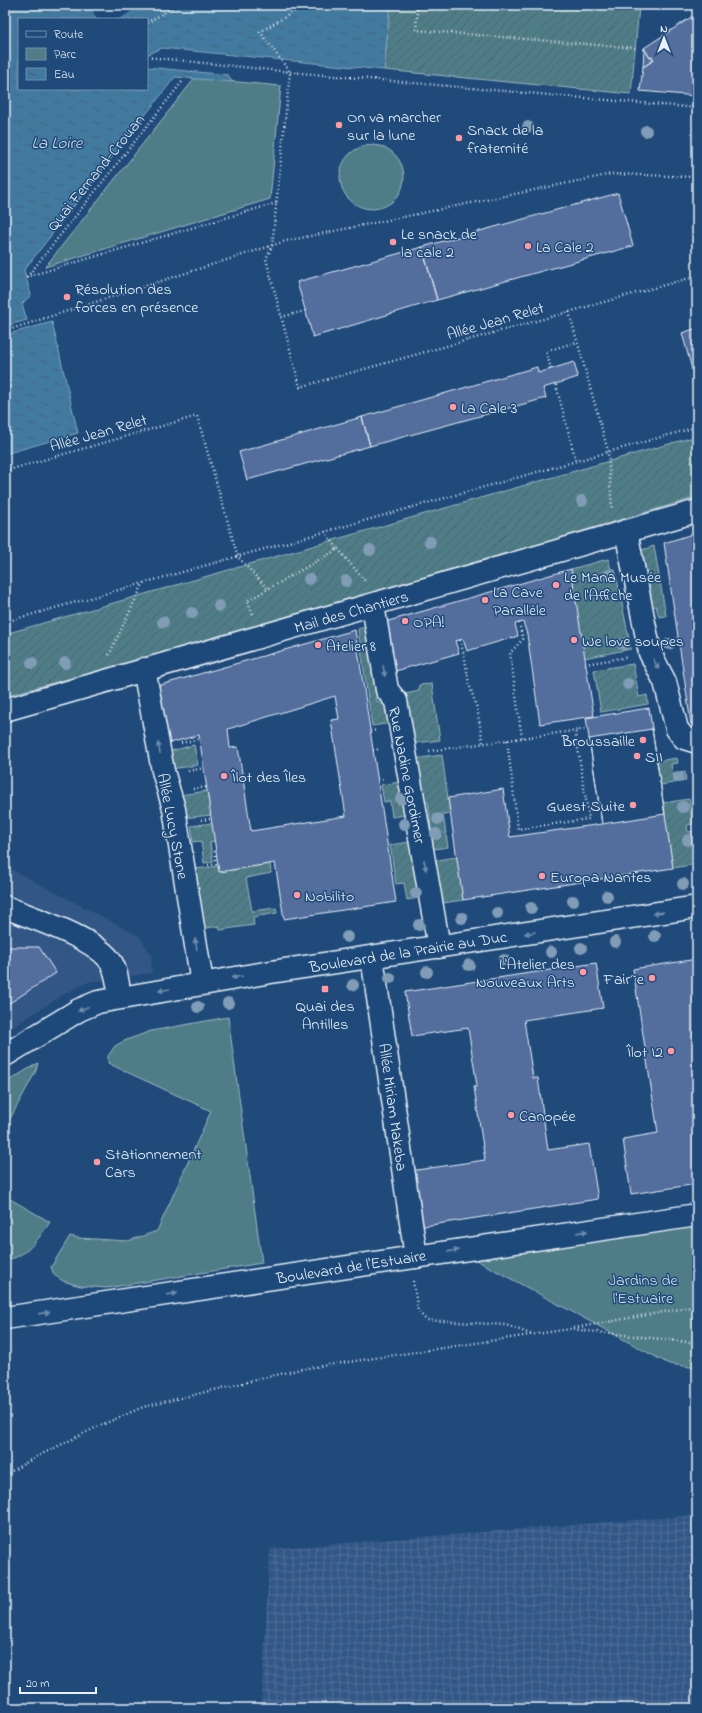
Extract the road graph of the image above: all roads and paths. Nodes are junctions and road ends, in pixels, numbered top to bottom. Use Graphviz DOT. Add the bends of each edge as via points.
graph roads {
  1 [pos="178,5"];
  2 [pos="306,5"];
  3 [pos="418,5"];
  4 [pos="148,22"];
  5 [pos="635,48"];
  6 [pos="148,57"];
  7 [pos="290,72"];
  8 [pos="182,82"];
  9 [pos="697,108"];
  10 [pos="697,177"];
  11 [pos="276,203"];
  12 [pos="272,246"];
  13 [pos="697,276"];
  14 [pos="305,311"];
  15 [pos="569,312"];
  16 [pos="281,317"];
  17 [pos="5,331"];
  18 [pos="577,342"];
  19 [pos="551,369"];
  20 [pos="556,385"];
  21 [pos="697,427"];
  22 [pos="608,451"];
  23 [pos="576,461"];
  24 [pos="5,471"];
  25 [pos="697,511"];
  26 [pos="325,532"];
  27 [pos="621,533"];
  28 [pos="338,549"];
  29 [pos="238,557"];
  30 [pos="143,583"];
  31 [pos="268,589"];
  32 [pos="378,603"];
  33 [pos="5,622"];
  34 [pos="519,623"];
  35 [pos="263,636"];
  36 [pos="460,640"];
  37 [pos="650,653"];
  38 [pos="585,664"];
  39 [pos="144,669"];
  40 [pos="96,684"];
  41 [pos="5,710"];
  42 [pos="587,729"];
  43 [pos="575,730"];
  44 [pos="522,738"];
  45 [pos="507,740"];
  46 [pos="697,742"];
  47 [pos="483,743"];
  48 [pos="405,755"];
  49 [pos="5,907"];
  50 [pos="697,907"];
  51 [pos="439,947"];
  52 [pos="372,957"];
  53 [pos="202,983"];
  54 [pos="120,997"];
  55 [pos="5,1055"];
  56 [pos="697,1215"];
  57 [pos="416,1257"];
  58 [pos="697,1306"];
  59 [pos="5,1318"];
  60 [pos="570,1329"];
  61 [pos="534,1335"];
  62 [pos="697,1343"];
  63 [pos="5,1475"];
  1 -- 4 [label="path"];
  2 -- 7 [label="path" via="260,32"];
  3 -- 5 [label="path" via="416,30"];
  6 -- 7 [label="path"];
  7 -- 9 [label="path"];
  7 -- 11 [label="path"];
  8 -- 11 [label="path, Quai Fernand-Crouan" via="26,277"];
  10 -- 12 [label="path" via="612,174"];
  11 -- 12 [label="path"];
  12 -- 16 [label="path" via="266,259"];
  12 -- 17 [label="path"];
  13 -- 15 [label="path, Allée Jean Relet"];
  14 -- 16 [label="path"];
  15 -- 16 [label="path, Allée Jean Relet" via="300,387"];
  15 -- 18 [label="path"];
  18 -- 19 [label="path" via="546,351"];
  18 -- 22 [label="path"];
  20 -- 23 [label="path"];
  21 -- 22 [label="path"];
  22 -- 23 [label="path"];
  22 -- 27 [label="path" via="613,522"];
  23 -- 26 [label="path"];
  24 -- 29 [label="path, Allée Jean Relet" via="197,416"];
  25 -- 27 [label="street, Mail des Chantiers"];
  26 -- 28 [label="path"];
  26 -- 29 [label="path"];
  27 -- 32 [label="street, Mail des Chantiers"];
  27 -- 37 [label="street"];
  28 -- 31 [label="path"];
  28 -- 32 [label="path"];
  29 -- 30 [label="path"];
  29 -- 31 [label="path"];
  30 -- 33 [label="path"];
  30 -- 40 [label="path"];
  31 -- 35 [label="path" via="247,601"];
  32 -- 35 [label="street, Mail des Chantiers"];
  32 -- 48 [label="street, Rue Nadine Gordimer, one-way" via="387,690 396,701"];
  34 -- 44 [label="path" via="523,639 510,653"];
  35 -- 39 [label="street, Mail des Chantiers"];
  36 -- 47 [label="path"];
  37 -- 38 [label="path"];
  37 -- 46 [label="street, one-way" via="665,682 677,729 684,738"];
  39 -- 40 [label="street, Mail des Chantiers"];
  53 -- 39 [label="street, Allée Lucy Stone, one-way" via="174,809 163,771"];
  40 -- 41 [label="street, Mail des Chantiers"];
  42 -- 43 [label="path"];
  43 -- 44 [label="path"];
  43 -- 45 [label="path" via="588,819 518,829"];
  44 -- 45 [label="path"];
  45 -- 47 [label="path"];
  47 -- 48 [label="path"];
  48 -- 51 [label="street, Rue Nadine Gordimer, one-way"];
  49 -- 54 [label="street" via="82,939 102,952 111,962"];
  50 -- 51 [label="street, Boulevard de la Prairie au Duc, one-way"];
  51 -- 52 [label="street, Boulevard de la Prairie au Duc"];
  52 -- 53 [label="street, Boulevard de la Prairie au Duc, one-way"];
  52 -- 57 [label="street, Allée Miriam Makeba"];
  53 -- 54 [label="street, Boulevard de la Prairie au Duc, one-way"];
  54 -- 55 [label="street, Boulevard de la Prairie au Duc, one-way" via="79,1010"];
  57 -- 56 [label="street, Boulevard de l'Estuaire, one-way"];
  59 -- 57 [label="street, Boulevard de l'Estuaire, one-way"];
  57 -- 61 [label="path" via="411,1274 418,1311 426,1320 506,1325"];
  58 -- 60 [label="path"];
  60 -- 61 [label="path"];
  60 -- 62 [label="path"];
  61 -- 63 [label="path" via="301,1369 188,1395 143,1407 97,1427"];
}
